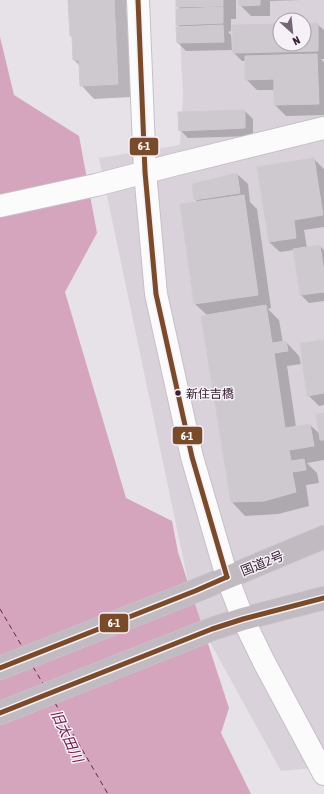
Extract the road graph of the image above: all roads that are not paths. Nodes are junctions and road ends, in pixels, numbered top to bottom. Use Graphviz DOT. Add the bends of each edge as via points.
graph roads {
  1 [pos="138,0"];
  2 [pos="324,128"];
  3 [pos="145,172"];
  4 [pos="0,206"];
  5 [pos="324,538"];
  6 [pos="227,577"];
  7 [pos="324,598"];
  8 [pos="243,619"];
  9 [pos="0,668"];
  10 [pos="0,713"];
  11 [pos="324,774"];
  1 -- 3 [label="street"];
  2 -- 3 [label="street"];
  3 -- 4 [label="street"];
  3 -- 6 [label="street" via="156,294 192,457"];
  5 -- 6 [label="highway, 国道2号"];
  6 -- 8 [label="street"];
  6 -- 9 [label="highway, 国道2号"];
  7 -- 8 [label="highway"];
  8 -- 10 [label="highway"];
  8 -- 11 [label="street"];
}
